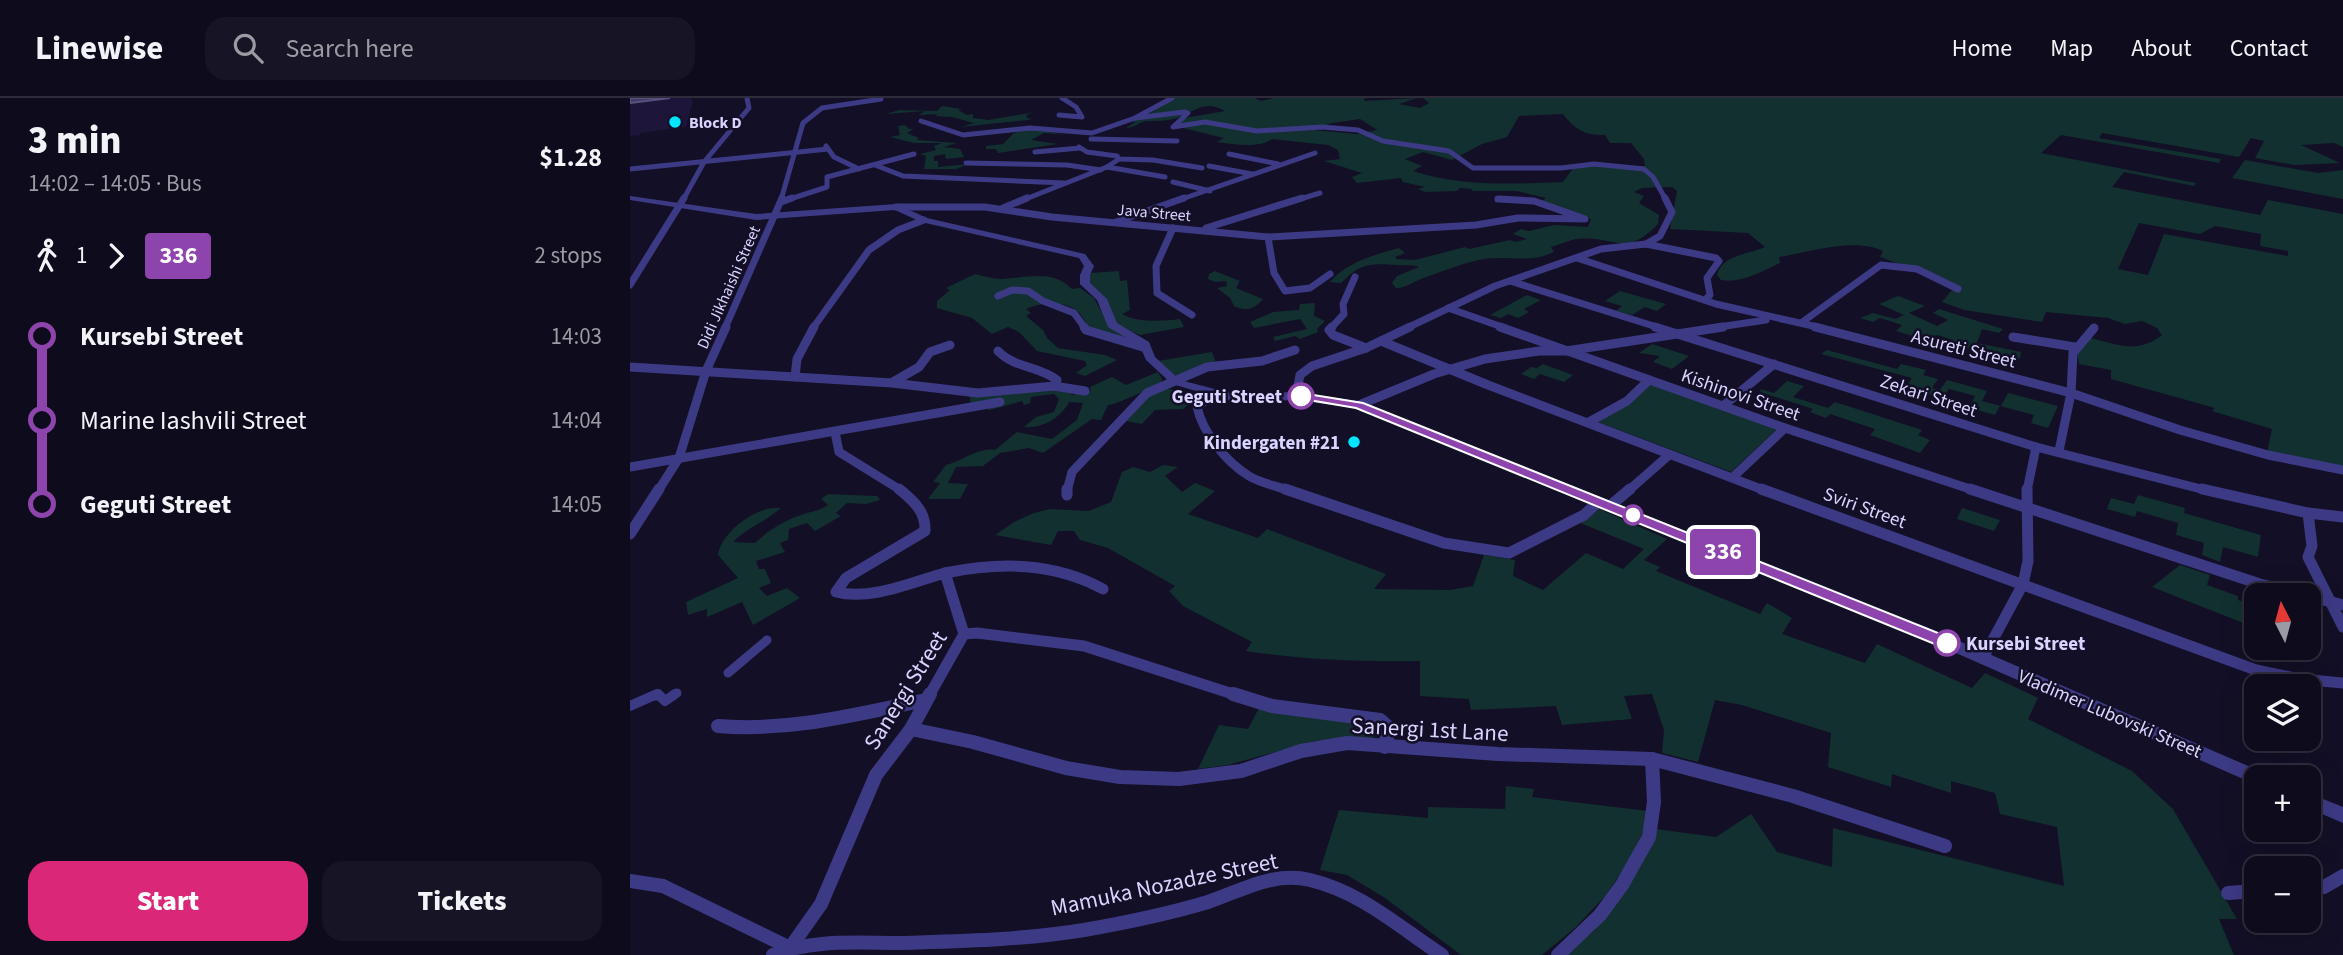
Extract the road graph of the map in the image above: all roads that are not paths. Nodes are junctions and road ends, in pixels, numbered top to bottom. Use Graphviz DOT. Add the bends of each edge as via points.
graph roads {
  1 [pos="747,98"];
  2 [pos="1062,98"];
  3 [pos="1172,98"];
  4 [pos="881,99"];
  5 [pos="1059,115"];
  6 [pos="1135,118"];
  7 [pos="921,121"];
  8 [pos="1061,131"];
  9 [pos="1177,141"];
  10 [pos="1035,152"];
  11 [pos="793,153"];
  12 [pos="914,153"];
  13 [pos="1315,153"];
  14 [pos="1229,154"];
  15 [pos="1119,159"];
  16 [pos="704,162"];
  17 [pos="966,163"];
  18 [pos="1278,164"];
  19 [pos="875,165"];
  20 [pos="630,169"];
  21 [pos="859,169"];
  22 [pos="1104,169"];
  23 [pos="1252,174"];
  24 [pos="1165,177"];
  25 [pos="1173,182"];
  26 [pos="1065,183"];
  27 [pos="1210,191"];
  28 [pos="1320,193"];
  29 [pos="630,198"];
  30 [pos="1498,199"];
  31 [pos="781,202"];
  32 [pos="680,206"];
  33 [pos="896,208"];
  34 [pos="1002,209"];
  35 [pos="774,216"];
  36 [pos="924,220"];
  37 [pos="1113,223"];
  38 [pos="1173,228"];
  39 [pos="1203,230"];
  40 [pos="1268,237"];
  41 [pos="1646,244"];
  42 [pos="1577,258"];
  43 [pos="1330,274"];
  44 [pos="1355,277"];
  45 [pos="1510,281"];
  46 [pos="630,285"];
  47 [pos="1958,289"];
  48 [pos="998,296"];
  49 [pos="1705,300"];
  50 [pos="1448,308"];
  51 [pos="1192,315"];
  52 [pos="1772,319"];
  53 [pos="1801,323"];
  54 [pos="2094,328"];
  55 [pos="1676,333"];
  56 [pos="2013,337"];
  57 [pos="1381,341"];
  58 [pos="950,345"];
  59 [pos="2075,347"];
  60 [pos="1146,348"];
  61 [pos="1366,348"];
  62 [pos="1295,350"];
  63 [pos="998,351"];
  64 [pos="1566,351"];
  65 [pos="1774,364"];
  66 [pos="630,367"];
  67 [pos="1442,369"];
  68 [pos="706,371"];
  69 [pos="795,377"];
  70 [pos="1649,380"];
  71 [pos="1176,382"];
  72 [pos="892,383"];
  73 [pos="1054,386"];
  74 [pos="1085,391"];
  75 [pos="2071,393"];
  76 [pos="1214,394"];
  77 [pos="1297,396"];
  78 [pos="1000,402"];
  79 [pos="1359,405"];
  80 [pos="1723,406"];
  81 [pos="1589,422"];
  82 [pos="1785,428"];
  83 [pos="835,432"];
  84 [pos="2036,447"];
  85 [pos="2059,451"];
  86 [pos="1669,455"];
  87 [pos="679,458"];
  88 [pos="630,467"];
  89 [pos="2343,470"];
  90 [pos="1732,478"];
  91 [pos="1067,495"];
  92 [pos="1604,504"];
  93 [pos="2025,506"];
  94 [pos="2308,513"];
  95 [pos="2343,517"];
  96 [pos="630,534"];
  97 [pos="945,573"];
  98 [pos="2257,583"];
  99 [pos="2023,584"];
  100 [pos="1103,589"];
  101 [pos="2321,599"];
  102 [pos="2338,604"];
  103 [pos="2343,627"];
  104 [pos="964,634"];
  105 [pos="767,640"];
  106 [pos="1983,658"];
  107 [pos="728,673"];
  108 [pos="2343,683"];
  109 [pos="677,693"];
  110 [pos="926,700"];
  111 [pos="630,706"];
  112 [pos="718,726"];
  113 [pos="911,729"];
  114 [pos="1385,747"];
  115 [pos="1652,759"];
  116 [pos="2244,772"];
  117 [pos="2321,806"];
  118 [pos="2343,815"];
  119 [pos="1944,846"];
  120 [pos="2343,876"];
  121 [pos="630,881"];
  122 [pos="2321,887"];
  123 [pos="2244,892"];
  124 [pos="2228,893"];
  125 [pos="790,948"];
  126 [pos="773,955"];
  127 [pos="1442,955"];
  128 [pos="1558,955"];
  1 -- 16 [label="street" via="749,108"];
  2 -- 5 [label="street" via="1082,117"];
  3 -- 6 [label="street"];
  4 -- 11 [label="street, Didi Jikhaishi Street" via="822,108 803,123"];
  6 -- 8 [label="street" via="1098,132"];
  6 -- 41 [label="street" via="1185,112 1173,127 1205,122 1256,131 1358,130 1383,141 1449,151 1473,168 1594,164 1644,169 1672,212 1660,236"];
  7 -- 8 [label="street" via="963,135 1020,128"];
  8 -- 9 [label="street" via="1085,139"];
  10 -- 15 [label="street" via="1079,148"];
  11 -- 16 [label="street"];
  11 -- 21 [label="street" via="827,148 834,157"];
  11 -- 31 [label="street, Didi Jikhaishi Street"];
  12 -- 19 [label="street"];
  13 -- 18 [label="street"];
  14 -- 18 [label="street"];
  15 -- 22 [label="street"];
  15 -- 23 [label="street"];
  16 -- 20 [label="street"];
  16 -- 32 [label="street"];
  17 -- 22 [label="street"];
  18 -- 23 [label="street"];
  19 -- 21 [label="street"];
  19 -- 26 [label="street" via="903,176"];
  21 -- 31 [label="street" via="827,177 827,187"];
  22 -- 24 [label="street"];
  22 -- 26 [label="street"];
  23 -- 27 [label="street"];
  25 -- 27 [label="street"];
  26 -- 34 [label="street"];
  27 -- 37 [label="street"];
  28 -- 39 [label="street"];
  29 -- 32 [label="street, Java Street"];
  30 -- 40 [label="street, Java Street" via="1534,201 1585,219 1518,218 1476,225"];
  31 -- 35 [label="street, Didi Jikhaishi Street"];
  32 -- 35 [label="street, Java Street"];
  32 -- 46 [label="street"];
  33 -- 34 [label="street, Java Street"];
  33 -- 35 [label="street, Java Street"];
  33 -- 36 [label="street"];
  34 -- 37 [label="street, Java Street"];
  35 -- 68 [label="street, Didi Jikhaishi Street"];
  36 -- 60 [label="street" via="1082,256 1089,266 1085,284 1102,299 1112,326"];
  36 -- 69 [label="street" via="898,230 869,250 810,332 797,359"];
  37 -- 38 [label="street, Java Street"];
  38 -- 39 [label="street, Java Street"];
  38 -- 51 [label="street" via="1155,263 1157,293"];
  39 -- 40 [label="street, Java Street"];
  40 -- 43 [label="street" via="1273,271 1285,291 1310,288"];
  41 -- 42 [label="street" via="1620,245"];
  41 -- 49 [label="street" via="1716,258 1707,278 1710,295"];
  42 -- 45 [label="street"];
  42 -- 49 [label="street, Asureti Street"];
  44 -- 61 [label="street" via="1343,304 1344,314 1329,330"];
  45 -- 50 [label="street"];
  45 -- 55 [label="street, Zekari Street"];
  47 -- 53 [label="street" via="1917,269 1881,265"];
  48 -- 60 [label="street" via="1012,290 1028,291 1074,313 1086,330"];
  49 -- 52 [label="street, Asureti Street"];
  50 -- 57 [label="street"];
  50 -- 64 [label="street, Kishinovi Street"];
  52 -- 53 [label="street, Asureti Street"];
  52 -- 55 [label="street"];
  53 -- 75 [label="street, Asureti Street"];
  54 -- 59 [label="street"];
  55 -- 64 [label="street"];
  55 -- 65 [label="street, Zekari Street"];
  56 -- 59 [label="street"];
  57 -- 61 [label="street"];
  57 -- 67 [label="street, Sviri Street"];
  58 -- 72 [label="street" via="930,352 919,367"];
  59 -- 75 [label="street"];
  60 -- 71 [label="street"];
  61 -- 77 [label="street" via="1304,370"];
  62 -- 71 [label="street" via="1262,361 1207,367"];
  63 -- 73 [label="street" via="1017,366 1052,376"];
  64 -- 67 [label="street" via="1508,354"];
  64 -- 70 [label="street, Kishinovi Street"];
  65 -- 80 [label="street"];
  65 -- 84 [label="street, Zekari Street"];
  66 -- 68 [label="street"];
  67 -- 79 [label="street"];
  67 -- 81 [label="street, Sviri Street"];
  68 -- 69 [label="street"];
  68 -- 87 [label="street, Didi Jikhaishi Street"];
  69 -- 72 [label="street"];
  70 -- 80 [label="street, Kishinovi Street"];
  70 -- 81 [label="street" via="1627,401"];
  71 -- 76 [label="street, Vladimer Lubovski Street"];
  71 -- 91 [label="street" via="1147,393 1122,417 1072,472"];
  72 -- 73 [label="street" via="978,393"];
  73 -- 74 [label="street"];
  75 -- 85 [label="street"];
  75 -- 89 [label="street, Asureti Street" via="2268,455"];
  76 -- 77 [label="street, Vladimer Lubovski Street" via="1257,399"];
  76 -- 92 [label="street" via="1197,407 1198,417 1231,463 1250,477 1444,543 1519,551"];
  77 -- 79 [label="street, Vladimer Lubovski Street"];
  78 -- 83 [label="street"];
  79 -- 92 [label="street, Vladimer Lubovski Street"];
  80 -- 82 [label="street, Kishinovi Street"];
  81 -- 86 [label="street, Sviri Street"];
  82 -- 90 [label="street"];
  82 -- 93 [label="street, Kishinovi Street"];
  83 -- 87 [label="street"];
  83 -- 97 [label="street" via="839,452 890,480 928,524 925,531 839,583 836,592 845,596 863,593"];
  84 -- 85 [label="street, Zekari Street"];
  84 -- 93 [label="street"];
  85 -- 94 [label="street, Zekari Street"];
  86 -- 90 [label="street, Sviri Street"];
  86 -- 92 [label="street"];
  87 -- 88 [label="street"];
  87 -- 96 [label="street, Didi Jikhaishi Street"];
  90 -- 99 [label="street, Sviri Street"];
  92 -- 106 [label="street, Vladimer Lubovski Street"];
  93 -- 98 [label="street"];
  93 -- 99 [label="street" via="2028,561"];
  94 -- 95 [label="street, Zekari Street"];
  94 -- 102 [label="street" via="2312,546 2308,557"];
  97 -- 100 [label="street" via="974,566 1018,566 1079,576"];
  97 -- 104 [label="street, Sanergi Street"];
  99 -- 106 [label="street"];
  99 -- 108 [label="street, Sviri Street" via="2256,670"];
  101 -- 102 [label="street"];
  102 -- 103 [label="street"];
  104 -- 110 [label="street, Sanergi Street"];
  104 -- 114 [label="street" via="1084,646 1272,706 1380,720 1389,728"];
  105 -- 107 [label="street"];
  106 -- 116 [label="street, Vladimer Lubovski Street"];
  109 -- 111 [label="street" via="666,701 658,694"];
  110 -- 112 [label="street" via="785,728"];
  110 -- 113 [label="street, Sanergi Street"];
  113 -- 114 [label="street, Sanergi 1st Lane" via="1066,768 1132,778 1179,779 1241,771 1301,751 1347,743"];
  113 -- 125 [label="street, Sanergi Street" via="877,775 821,904"];
  114 -- 115 [label="street, Sanergi 1st Lane"];
  115 -- 119 [label="street, Sanergi 1st Lane" via="1861,817"];
  115 -- 128 [label="street" via="1654,802 1649,837 1600,915"];
  117 -- 118 [label="street"];
  120 -- 122 [label="street"];
  121 -- 125 [label="street" via="663,886"];
  123 -- 124 [label="street"];
  125 -- 126 [label="street"];
  125 -- 127 [label="street, Mamuka Nozadze Street" via="967,941 1083,930 1207,902 1265,880 1308,878 1366,901"];
}
